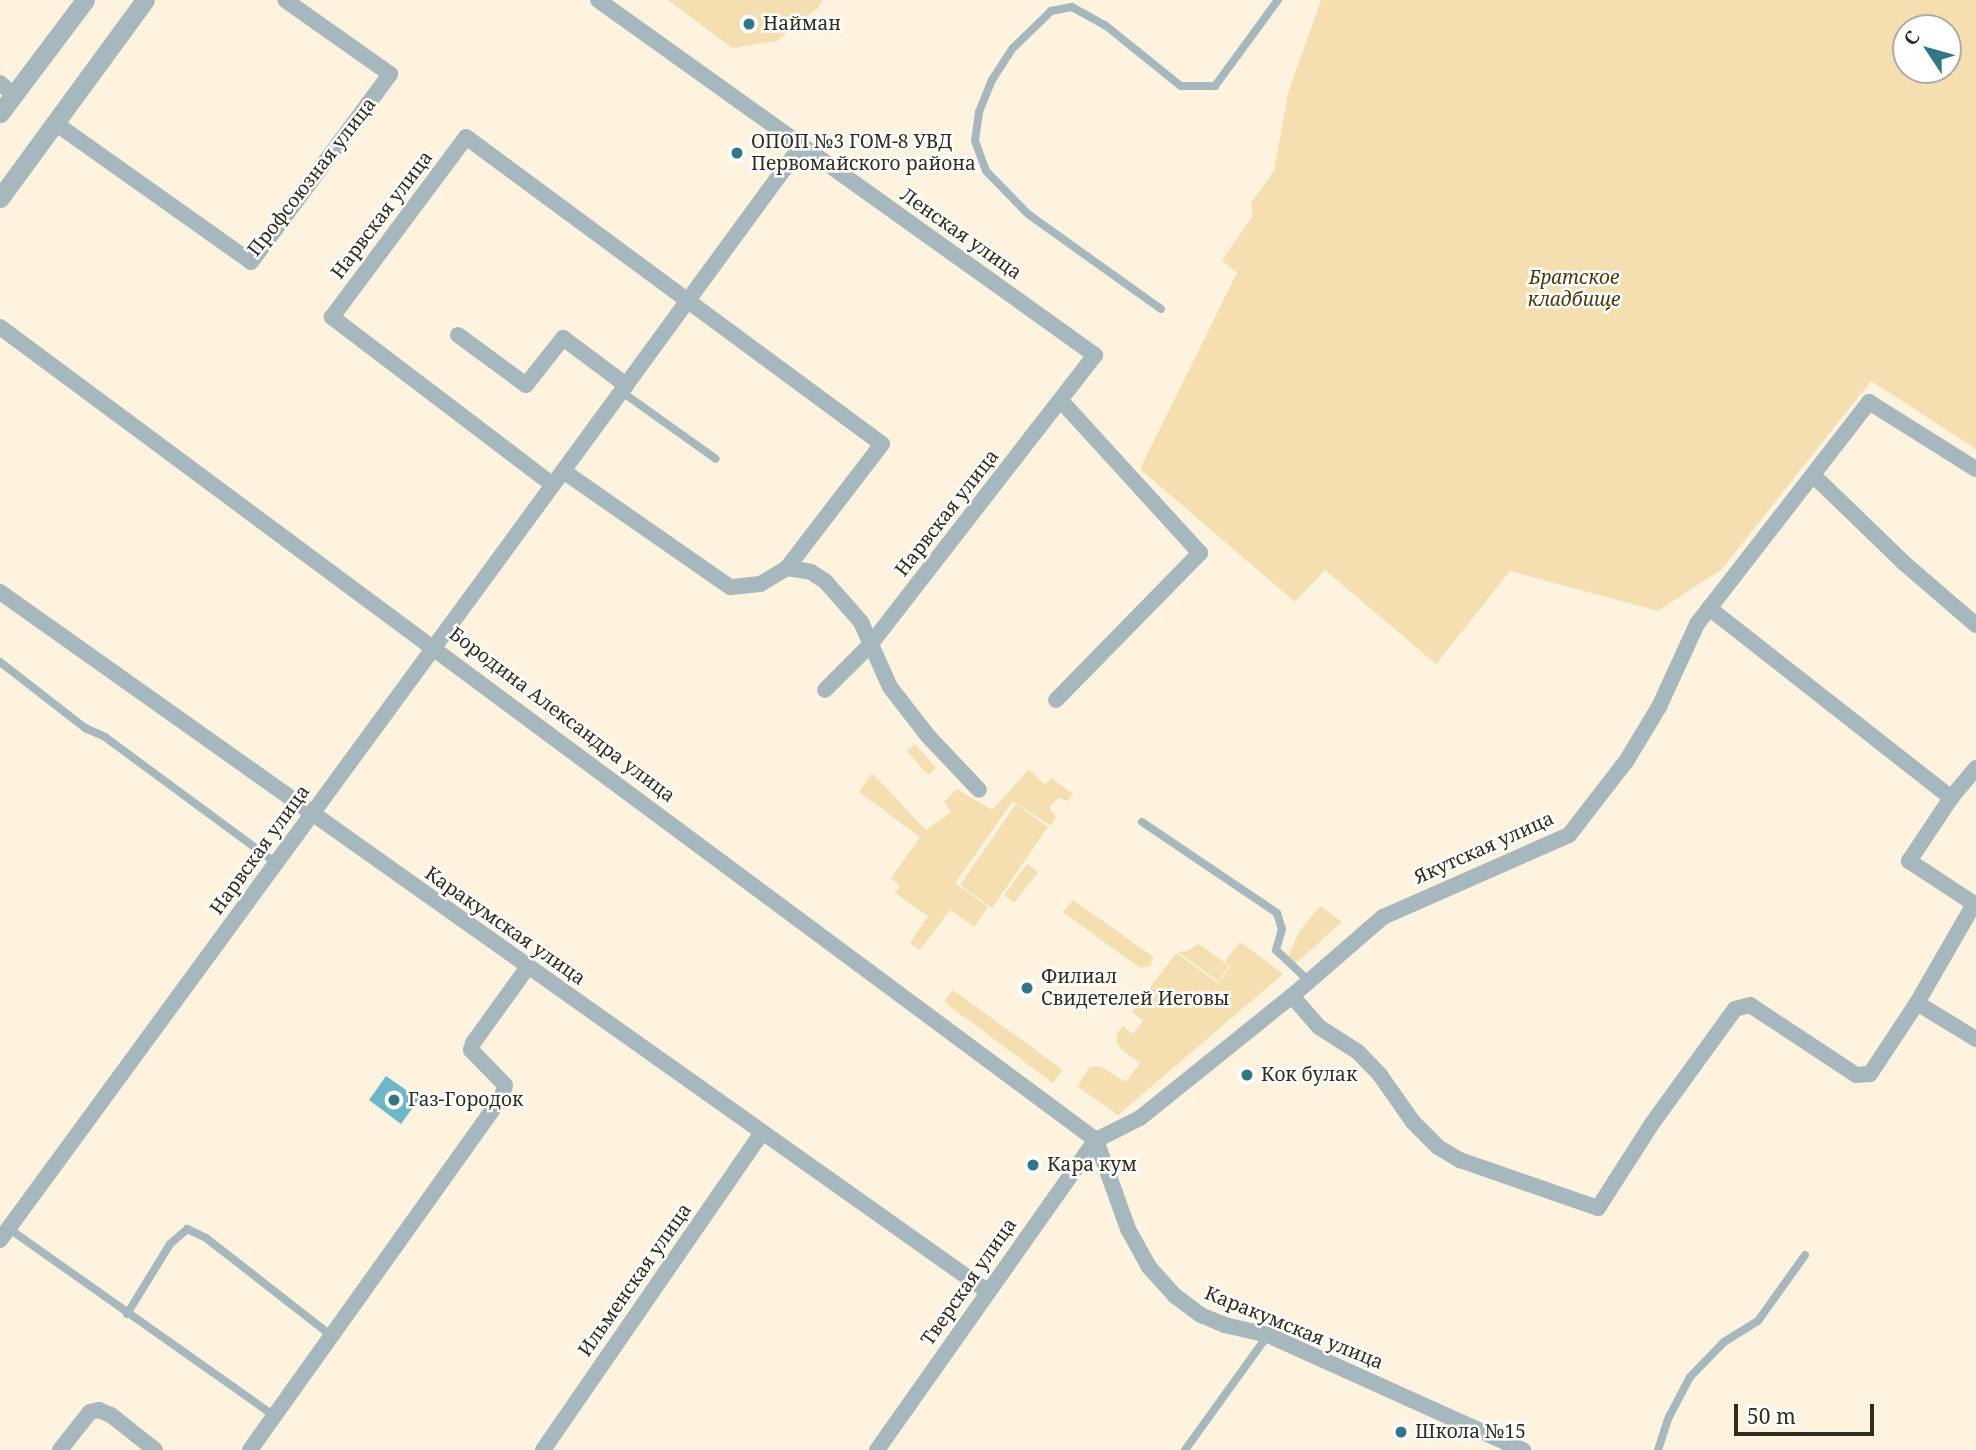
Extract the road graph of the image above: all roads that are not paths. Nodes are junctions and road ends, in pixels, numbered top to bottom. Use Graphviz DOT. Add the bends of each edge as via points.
graph roads {
  1 [pos="85,0"];
  2 [pos="145,0"];
  3 [pos="285,0"];
  4 [pos="598,0"];
  5 [pos="1278,0"];
  6 [pos="7,89"];
  7 [pos="0,113"];
  8 [pos="55,123"];
  9 [pos="802,146"];
  10 [pos="0,198"];
  11 [pos="688,300"];
  12 [pos="1161,309"];
  13 [pos="0,327"];
  14 [pos="458,335"];
  15 [pos="1095,355"];
  16 [pos="624,389"];
  17 [pos="1062,402"];
  18 [pos="716,459"];
  19 [pos="1976,469"];
  20 [pos="563,471"];
  21 [pos="1813,475"];
  22 [pos="553,485"];
  23 [pos="787,568"];
  24 [pos="0,592"];
  25 [pos="1709,608"];
  26 [pos="1976,625"];
  27 [pos="871,644"];
  28 [pos="435,647"];
  29 [pos="0,662"];
  30 [pos="825,690"];
  31 [pos="1056,700"];
  32 [pos="1976,768"];
  33 [pos="979,790"];
  34 [pos="1951,797"];
  35 [pos="311,815"];
  36 [pos="1142,822"];
  37 [pos="276,863"];
  38 [pos="1975,904"];
  39 [pos="527,968"];
  40 [pos="1309,981"];
  41 [pos="1292,996"];
  42 [pos="1917,1003"];
  43 [pos="1976,1039"];
  44 [pos="762,1133"];
  45 [pos="1096,1140"];
  46 [pos="4,1234"];
  47 [pos="1805,1255"];
  48 [pos="987,1291"];
  49 [pos="127,1314"];
  50 [pos="1268,1335"];
  51 [pos="332,1336"];
  52 [pos="275,1416"];
  53 [pos="60,1450"];
  54 [pos="155,1450"];
  55 [pos="250,1450"];
  56 [pos="543,1450"];
  57 [pos="877,1450"];
  58 [pos="1185,1450"];
  59 [pos="1523,1450"];
  60 [pos="1658,1450"];
  1 -- 6 [label="street"];
  2 -- 8 [label="street"];
  3 -- 8 [label="street, Профсоюзная улица" via="390,74 251,262"];
  4 -- 9 [label="street, Ленская улица"];
  5 -- 12 [label="lane" via="1215,86 1181,86 1105,25 1072,8 1051,11 1013,48 992,80 979,112 975,141 986,171 1028,214"];
  6 -- 7 [label="street"];
  8 -- 10 [label="street"];
  9 -- 11 [label="street, Нарвская улица"];
  9 -- 15 [label="street, Ленская улица"];
  11 -- 16 [label="street, Нарвская улица"];
  11 -- 22 [label="street, Нарвская улица" via="466,137 332,317"];
  11 -- 23 [label="street, Нарвская улица" via="883,444"];
  13 -- 28 [label="street, Бородина Александра улица"];
  14 -- 16 [label="street" via="526,386 563,338"];
  15 -- 17 [label="street, Нарвская улица"];
  16 -- 18 [label="lane"];
  16 -- 20 [label="street, Нарвская улица"];
  17 -- 27 [label="street, Нарвская улица"];
  17 -- 31 [label="street" via="1200,553"];
  19 -- 21 [label="street, Якутская улица" via="1869,402"];
  20 -- 22 [label="street, Нарвская улица"];
  20 -- 23 [label="street, Нарвская улица" via="730,587 760,584"];
  21 -- 25 [label="street, Якутская улица"];
  21 -- 26 [label="street"];
  22 -- 28 [label="street, Нарвская улица"];
  23 -- 27 [label="street" via="811,572 825,581 861,622"];
  24 -- 35 [label="street, Каракумская улица"];
  25 -- 34 [label="street"];
  25 -- 40 [label="street, Якутская улица" via="1627,760 1569,835 1383,917"];
  27 -- 30 [label="street, Нарвская улица"];
  27 -- 33 [label="street" via="906,710"];
  28 -- 35 [label="street, Нарвская улица"];
  28 -- 45 [label="street, Бородина Александра улица"];
  29 -- 37 [label="lane"];
  32 -- 34 [label="street"];
  34 -- 38 [label="street" via="1909,861"];
  35 -- 37 [label="street, Нарвская улица"];
  35 -- 39 [label="street, Каракумская улица"];
  36 -- 40 [label="lane" via="1278,913 1282,929 1278,956"];
  37 -- 46 [label="street, Нарвская улица"];
  38 -- 42 [label="street"];
  39 -- 44 [label="street, Каракумская улица"];
  39 -- 51 [label="street" via="471,1050 505,1085 502,1097"];
  40 -- 41 [label="street, Якутская улица"];
  41 -- 42 [label="street" via="1319,1027 1358,1052 1438,1147 1460,1160 1598,1208 1735,1009 1750,1005 1856,1075 1870,1074"];
  41 -- 45 [label="street, Якутская улица" via="1140,1118"];
  42 -- 43 [label="street"];
  44 -- 48 [label="street, Каракумская улица"];
  44 -- 56 [label="street, Ильменская улица"];
  45 -- 48 [label="street, Тверская улица"];
  45 -- 50 [label="street, Каракумская улица" via="1128,1229 1149,1267 1174,1295 1201,1315"];
  46 -- 49 [label="lane"];
  47 -- 60 [label="lane" via="1758,1321 1724,1342 1690,1377"];
  48 -- 57 [label="street, Тверская улица"];
  49 -- 51 [label="lane" via="170,1244 187,1229 206,1238"];
  49 -- 52 [label="lane"];
  50 -- 58 [label="lane"];
  50 -- 59 [label="street, Каракумская улица"];
  51 -- 52 [label="street"];
  52 -- 55 [label="street"];
  53 -- 54 [label="street" via="90,1412 99,1410"];
}
